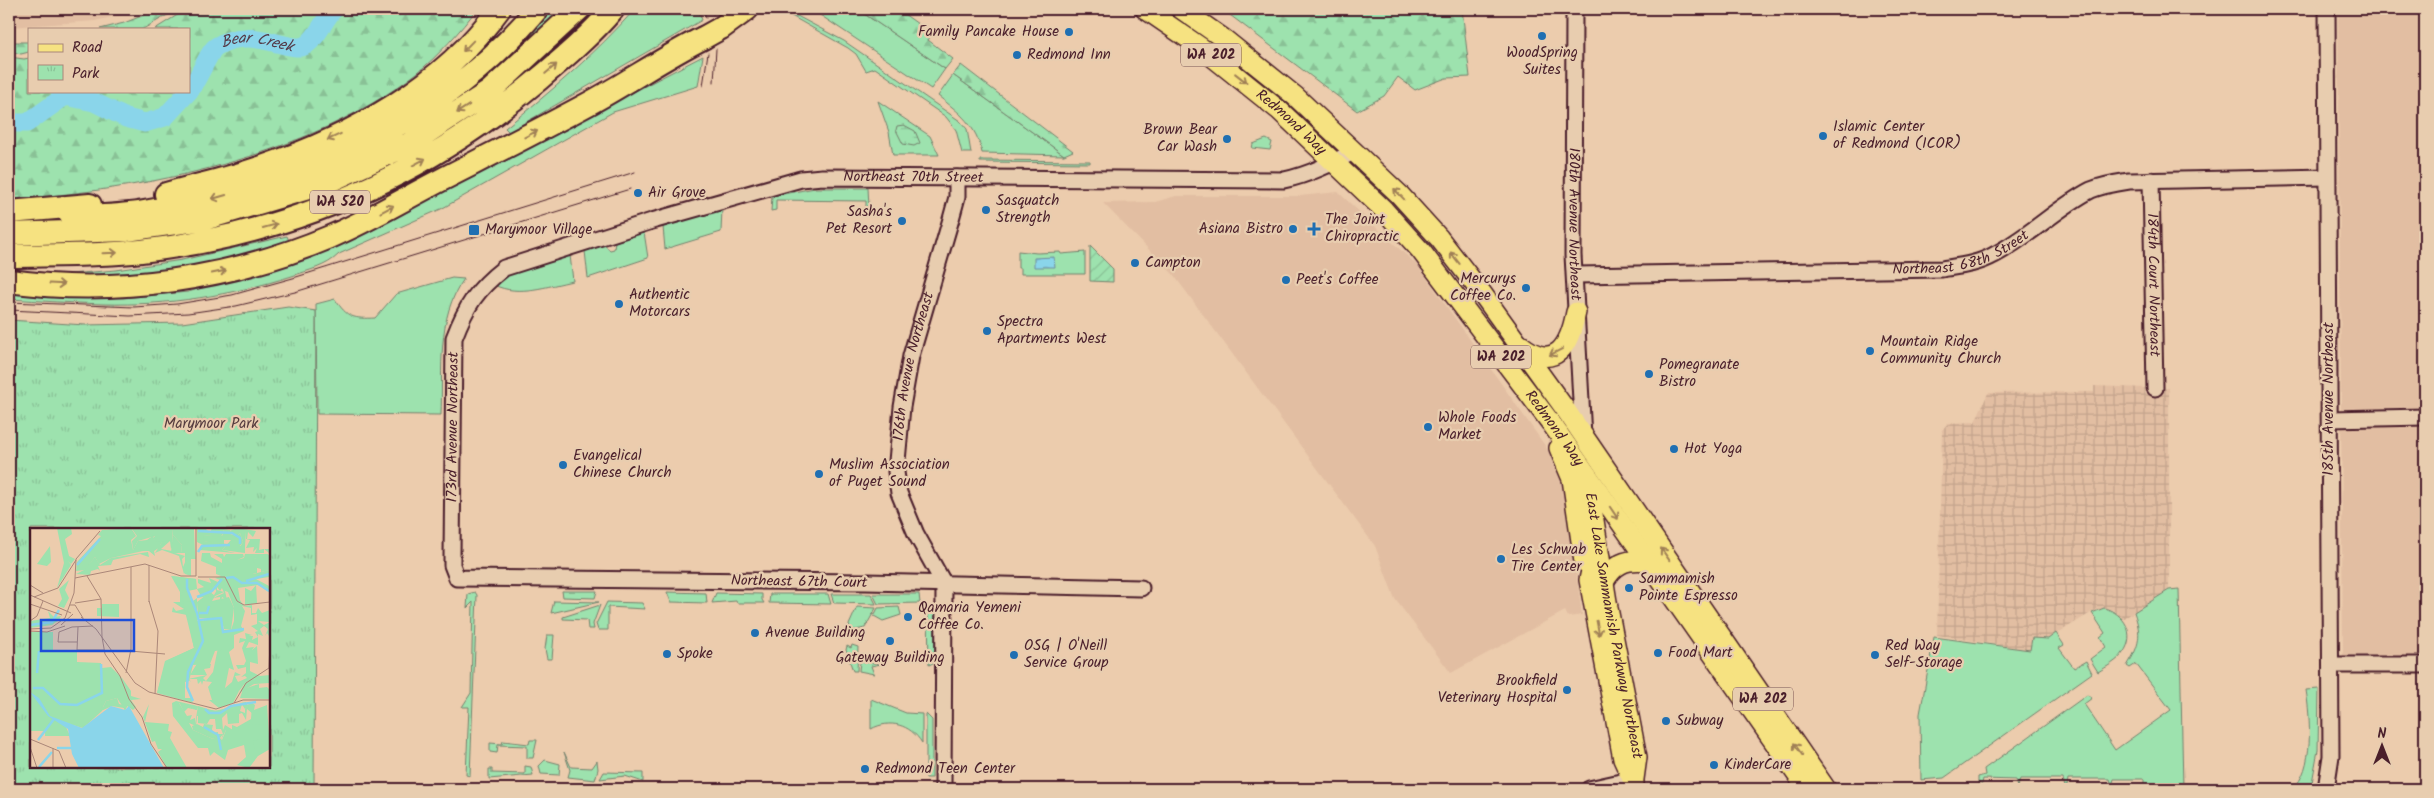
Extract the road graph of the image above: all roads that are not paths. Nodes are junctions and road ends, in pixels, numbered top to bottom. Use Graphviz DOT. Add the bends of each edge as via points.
graph roads {
  1 [pos="499,9"];
  2 [pos="537,9"];
  3 [pos="580,9"];
  4 [pos="613,9"];
  5 [pos="747,9"];
  6 [pos="1145,9"];
  7 [pos="1181,9"];
  8 [pos="1574,9"];
  9 [pos="2327,9"];
  10 [pos="1355,151"];
  11 [pos="1334,162"];
  12 [pos="2327,177"];
  13 [pos="957,178"];
  14 [pos="2151,180"];
  15 [pos="9,212"];
  16 [pos="9,221"];
  17 [pos="9,234"];
  18 [pos="9,256"];
  19 [pos="1576,275"];
  20 [pos="9,281"];
  21 [pos="484,284"];
  22 [pos="1576,312"];
  23 [pos="1515,340"];
  24 [pos="2155,388"];
  25 [pos="2425,417"];
  26 [pos="2330,419"];
  27 [pos="1551,423"];
  28 [pos="1584,438"];
  29 [pos="1586,473"];
  30 [pos="1646,561"];
  31 [pos="457,578"];
  32 [pos="1596,581"];
  33 [pos="944,584"];
  34 [pos="1142,588"];
  35 [pos="1706,644"];
  36 [pos="2331,665"];
  37 [pos="2425,665"];
  38 [pos="1761,696"];
  39 [pos="1635,784"];
  40 [pos="943,789"];
  41 [pos="1590,789"];
  42 [pos="1807,789"];
  43 [pos="1826,789"];
  44 [pos="2326,789"];
  1 -- 15 [label="highway, one-way" via="458,56 417,90 360,124 295,155 261,168 159,196 62,209"];
  2 -- 16 [label="highway, one-way" via="484,64 401,124 277,180 210,199 142,212"];
  3 -- 17 [label="highway, WA 520, one-way" via="489,92 409,144 325,182 204,219 126,230"];
  18 -- 4 [label="highway, WA 520, one-way" via="140,252 227,237 294,219 354,197 453,144 508,106 578,46"];
  20 -- 5 [label="highway, one-way" via="79,285 154,282 228,270 285,254 380,213 589,104 712,33"];
  6 -- 11 [label="main road, Redmond Way / WA 202, one-way" via="1245,81"];
  7 -- 10 [label="main road, Redmond Way / WA 202" via="1260,67"];
  8 -- 19 [label="street, 180th Avenue Northeast" via="1573,254"];
  9 -- 12 [label="street, 185th Avenue Northeast"];
  10 -- 11 [label="street, Northeast 70th Street"];
  23 -- 10 [label="main road, Redmond Way / WA 202, one-way" via="1439,238"];
  11 -- 13 [label="street, Northeast 70th Street" via="1284,180"];
  11 -- 27 [label="main road, Redmond Way / WA 202" via="1421,251"];
  12 -- 14 [label="street, Northeast 68th Street"];
  12 -- 26 [label="street, 185th Avenue Northeast"];
  13 -- 21 [label="street, Northeast 70th Street" via="822,177 791,181 504,268"];
  13 -- 33 [label="street, 176th Avenue Northeast" via="957,196 911,356 896,472 899,493 916,534"];
  14 -- 19 [label="street, Northeast 68th Street" via="2128,181 2091,190 1993,256 1969,265 1942,269"];
  14 -- 24 [label="street, 184th Court Northeast"];
  19 -- 22 [label="street, 180th Avenue Northeast"];
  21 -- 31 [label="street, 173rd Avenue Northeast" via="464,310 454,338 452,565"];
  22 -- 23 [label="main road, one-way" via="1565,348 1556,353 1548,356 1534,354"];
  22 -- 28 [label="street, 180th Avenue Northeast"];
  23 -- 28 [label="main road, Redmond Way / WA 202"];
  25 -- 26 [label="street"];
  26 -- 36 [label="street, 185th Avenue Northeast"];
  27 -- 29 [label="main road, Redmond Way / WA 202"];
  27 -- 32 [label="main road" via="1551,435 1572,480 1585,571"];
  28 -- 29 [label="main road, East Lake Sammamish Parkway Northeast"];
  38 -- 28 [label="main road, Redmond Way / WA 202, one-way"];
  29 -- 30 [label="main road, Redmond Way / WA 202, one-way"];
  29 -- 32 [label="main road, East Lake Sammamish Parkway Northeast"];
  30 -- 32 [label="main road" via="1623,562"];
  30 -- 35 [label="main road, Redmond Way / WA 202"];
  31 -- 33 [label="street, Northeast 67th Court"];
  32 -- 39 [label="main road, East Lake Sammamish Parkway Northeast" via="1637,757"];
  33 -- 34 [label="street, Northeast 67th Court"];
  33 -- 40 [label="street, 176th Avenue Northeast"];
  35 -- 38 [label="main road" via="1724,660 1740,682"];
  35 -- 42 [label="main road, Redmond Way / WA 202"];
  36 -- 37 [label="street"];
  36 -- 44 [label="street, 185th Avenue Northeast" via="2331,756"];
  43 -- 38 [label="main road, Redmond Way / WA 202, one-way"];
  39 -- 41 [label="street"];
}
